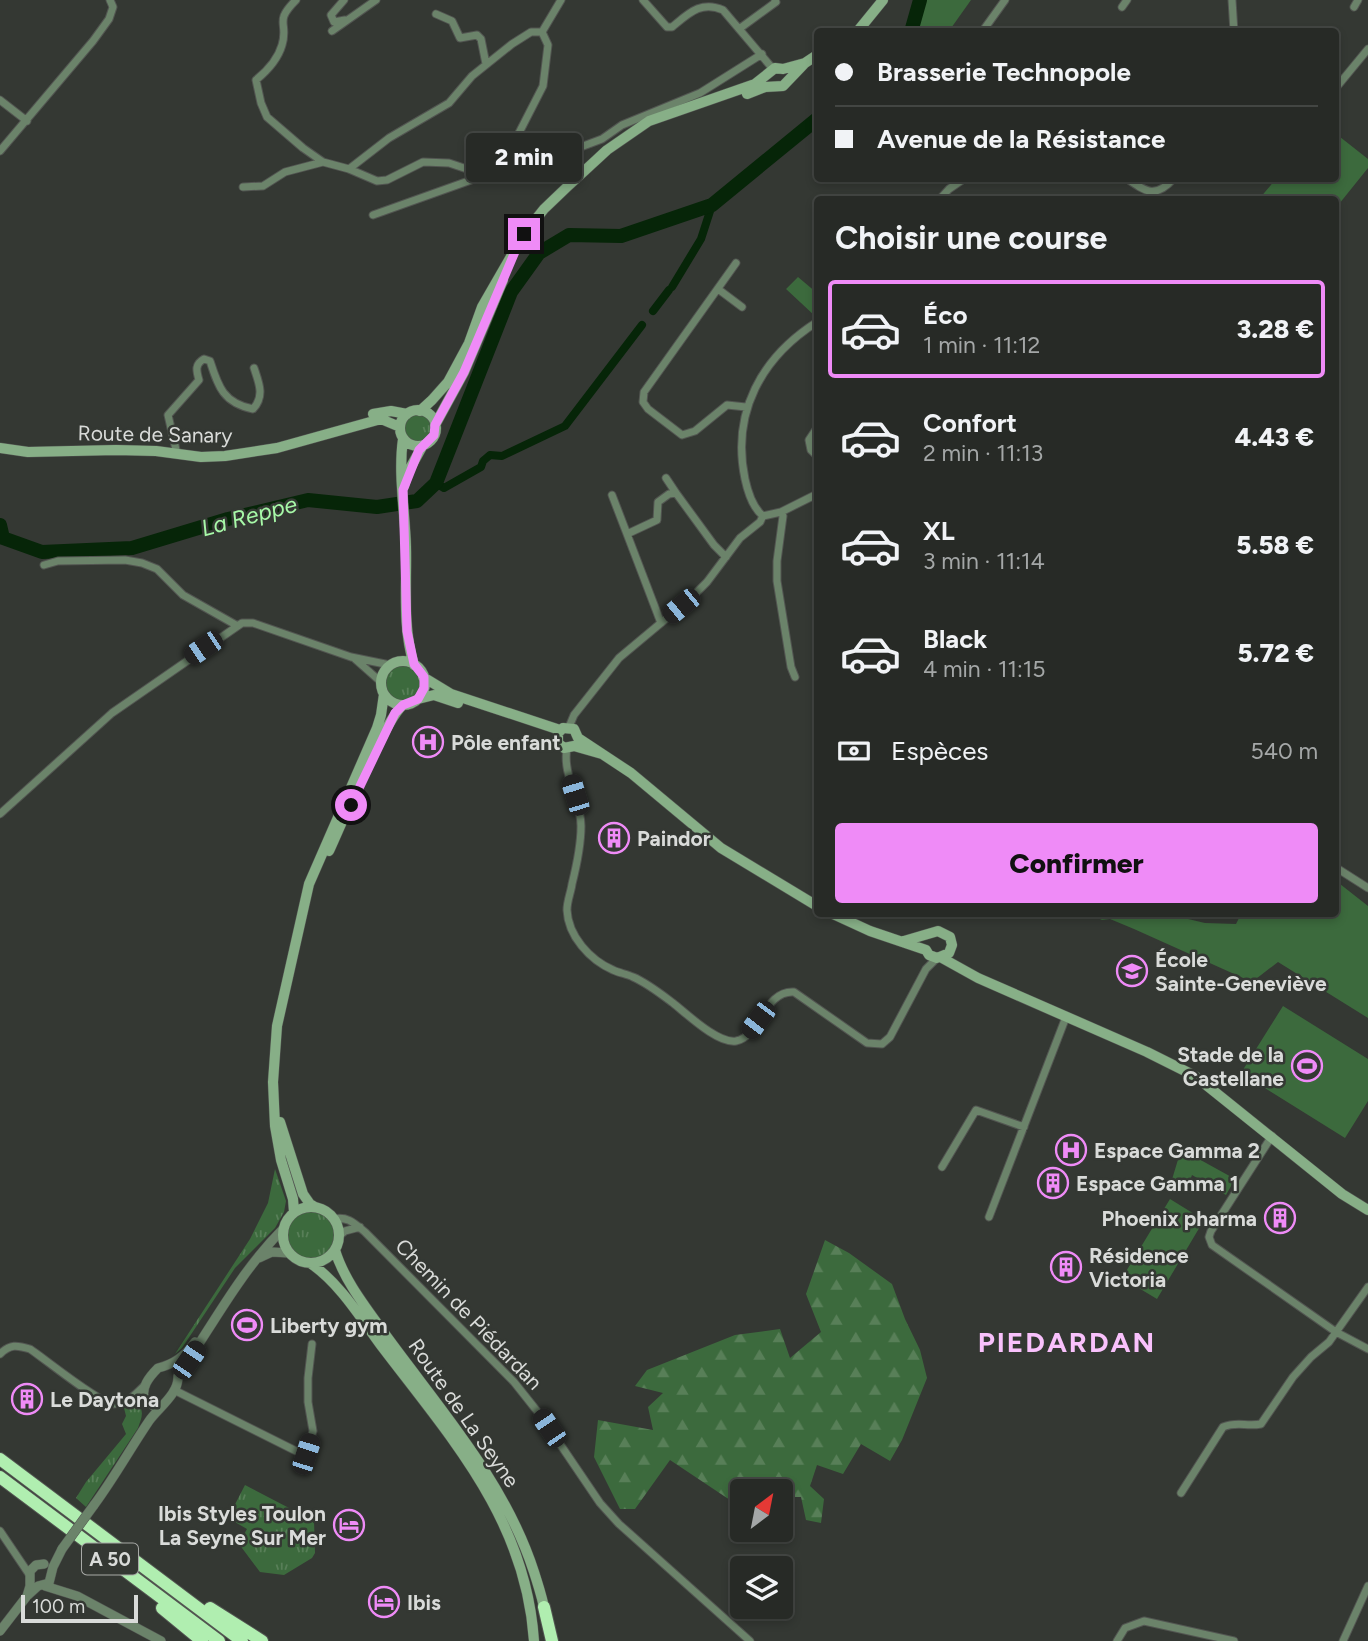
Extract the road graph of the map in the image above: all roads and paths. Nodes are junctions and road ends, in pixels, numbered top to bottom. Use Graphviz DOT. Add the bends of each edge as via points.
graph roads {
  1 [pos="110,0"];
  2 [pos="296,0"];
  3 [pos="344,0"];
  4 [pos="376,0"];
  5 [pos="561,0"];
  6 [pos="643,0"];
  7 [pos="883,0"];
  8 [pos="1005,0"];
  9 [pos="1232,0"];
  10 [pos="777,1"];
  11 [pos="436,14"];
  12 [pos="346,20"];
  13 [pos="860,28"];
  14 [pos="985,28"];
  15 [pos="1234,28"];
  16 [pos="739,29"];
  17 [pos="332,31"];
  18 [pos="542,32"];
  19 [pos="1368,49"];
  20 [pos="762,54"];
  21 [pos="814,57"];
  22 [pos="486,64"];
  23 [pos="778,73"];
  24 [pos="1339,84"];
  25 [pos="771,86"];
  26 [pos="0,100"];
  27 [pos="27,121"];
  28 [pos="631,132"];
  29 [pos="0,151"];
  30 [pos="323,162"];
  31 [pos="349,169"];
  32 [pos="499,172"];
  33 [pos="959,182"];
  34 [pos="1133,182"];
  35 [pos="1170,182"];
  36 [pos="243,187"];
  37 [pos="1148,191"];
  38 [pos="943,196"];
  39 [pos="1145,196"];
  40 [pos="373,215"];
  41 [pos="517,247"];
  42 [pos="736,263"];
  43 [pos="718,289"];
  44 [pos="742,307"];
  45 [pos="814,324"];
  46 [pos="254,368"];
  47 [pos="746,407"];
  48 [pos="420,411"];
  49 [pos="407,414"];
  50 [pos="435,425"];
  51 [pos="400,426"];
  52 [pos="814,432"];
  53 [pos="307,439"];
  54 [pos="403,439"];
  55 [pos="423,445"];
  56 [pos="0,448"];
  57 [pos="814,453"];
  58 [pos="177,454"];
  59 [pos="666,478"];
  60 [pos="403,490"];
  61 [pos="676,493"];
  62 [pos="612,495"];
  63 [pos="814,496"];
  64 [pos="781,512"];
  65 [pos="759,518"];
  66 [pos="627,534"];
  67 [pos="726,557"];
  68 [pos="44,565"];
  69 [pos="661,623"];
  70 [pos="239,624"];
  71 [pos="407,631"];
  72 [pos="351,657"];
  73 [pos="394,663"];
  74 [pos="414,664"];
  75 [pos="424,677"];
  76 [pos="795,677"];
  77 [pos="381,682"];
  78 [pos="384,694"];
  79 [pos="418,699"];
  80 [pos="403,705"];
  81 [pos="562,732"];
  82 [pos="573,744"];
  83 [pos="0,814"];
  84 [pos="1339,870"];
  85 [pos="1368,888"];
  86 [pos="814,904"];
  87 [pos="305,905"];
  88 [pos="840,917"];
  89 [pos="930,935"];
  90 [pos="904,941"];
  91 [pos="951,950"];
  92 [pos="926,951"];
  93 [pos="940,958"];
  94 [pos="926,968"];
  95 [pos="967,973"];
  96 [pos="1066,1017"];
  97 [pos="276,1110"];
  98 [pos="1024,1128"];
  99 [pos="1272,1136"];
  100 [pos="942,1167"];
  101 [pos="315,1207"];
  102 [pos="1368,1210"];
  103 [pos="294,1212"];
  104 [pos="989,1216"];
  105 [pos="334,1219"];
  106 [pos="360,1227"];
  107 [pos="283,1229"];
  108 [pos="339,1236"];
  109 [pos="335,1250"];
  110 [pos="289,1253"];
  111 [pos="252,1263"];
  112 [pos="310,1263"];
  113 [pos="1368,1287"];
  114 [pos="223,1305"];
  115 [pos="1336,1332"];
  116 [pos="312,1344"];
  117 [pos="1368,1349"];
  118 [pos="0,1354"];
  119 [pos="167,1367"];
  120 [pos="178,1376"];
  121 [pos="145,1384"];
  122 [pos="174,1390"];
  123 [pos="130,1399"];
  124 [pos="146,1401"];
  125 [pos="161,1406"];
  126 [pos="148,1423"];
  127 [pos="0,1459"];
  128 [pos="0,1478"];
  129 [pos="1181,1493"];
  130 [pos="0,1531"];
  131 [pos="16,1553"];
  132 [pos="46,1569"];
  133 [pos="36,1581"];
  134 [pos="167,1585"];
  135 [pos="1368,1586"];
  136 [pos="77,1597"];
  137 [pos="544,1607"];
  138 [pos="0,1631"];
  139 [pos="162,1641"];
  140 [pos="202,1641"];
  141 [pos="219,1641"];
  142 [pos="242,1641"];
  143 [pos="262,1641"];
  144 [pos="534,1641"];
  145 [pos="550,1641"];
  146 [pos="750,1641"];
  147 [pos="1117,1641"];
  148 [pos="1234,1641"];
  149 [pos="1343,1641"];
  1 -- 27 [label="street" via="113,7 101,30"];
  2 -- 30 [label="street" via="282,22 279,52 255,83 267,117"];
  3 -- 12 [label="street" via="331,15 334,22"];
  4 -- 12 [label="street"];
  5 -- 18 [label="street"];
  6 -- 16 [label="street" via="667,27 695,8 714,6"];
  7 -- 13 [label="main road"];
  8 -- 14 [label="street"];
  9 -- 15 [label="street"];
  10 -- 16 [label="street"];
  11 -- 22 [label="street" via="452,20 460,38 477,35"];
  12 -- 17 [label="street"];
  16 -- 20 [label="street"];
  18 -- 22 [label="street" via="531,32"];
  18 -- 32 [label="street" via="548,45 543,86"];
  19 -- 24 [label="street"];
  20 -- 23 [label="street"];
  20 -- 32 [label="street" via="700,93 622,125 602,139"];
  21 -- 23 [label="main road"];
  22 -- 31 [label="street" via="449,103 389,138"];
  23 -- 25 [label="main road"];
  23 -- 25 [label="main road" via="783,86"];
  23 -- 28 [label="main road" via="649,121"];
  25 -- 28 [label="main road"];
  26 -- 27 [label="street"];
  27 -- 29 [label="street"];
  28 -- 41 [label="main road" via="552,201"];
  30 -- 31 [label="street"];
  30 -- 36 [label="street" via="285,172 262,186"];
  31 -- 32 [label="street" via="377,181 394,179 423,162"];
  32 -- 40 [label="street"];
  33 -- 38 [label="street"];
  34 -- 37 [label="street"];
  35 -- 37 [label="street" via="1162,191"];
  37 -- 39 [label="street"];
  41 -- 48 [label="main road" via="482,307 452,375"];
  41 -- 50 [label="main road" via="464,372"];
  42 -- 43 [label="street"];
  43 -- 44 [label="street"];
  43 -- 47 [label="street" via="644,392 643,402 682,435 695,431 727,405"];
  45 -- 47 [label="street" via="777,355"];
  46 -- 58 [label="street" via="261,394 253,409 220,390 210,361 199,362 199,380 168,415"];
  47 -- 65 [label="street" via="743,469"];
  48 -- 49 [label="main road"];
  48 -- 50 [label="main road" via="430,415"];
  49 -- 51 [label="main road"];
  49 -- 53 [label="main road, Route de Sanary" via="391,411 361,417"];
  50 -- 55 [label="main road" via="434,435"];
  51 -- 53 [label="main road, Route de Sanary" via="381,419"];
  51 -- 54 [label="main road"];
  52 -- 57 [label="street" via="809,440"];
  53 -- 58 [label="main road, Route de Sanary" via="234,455"];
  54 -- 55 [label="main road"];
  54 -- 60 [label="main road"];
  55 -- 60 [label="main road"];
  56 -- 58 [label="main road, Route de Sanary"];
  59 -- 61 [label="street"];
  60 -- 71 [label="main road"];
  61 -- 66 [label="street" via="658,502 657,520"];
  61 -- 67 [label="street"];
  62 -- 66 [label="street"];
  63 -- 64 [label="street"];
  64 -- 65 [label="street"];
  64 -- 76 [label="street" via="778,581"];
  65 -- 67 [label="street"];
  66 -- 69 [label="street"];
  67 -- 69 [label="street" via="707,582"];
  68 -- 70 [label="street" via="58,561 142,563 157,569 183,595"];
  69 -- 81 [label="street" via="619,658"];
  70 -- 72 [label="street" via="253,623"];
  70 -- 83 [label="street" via="112,713"];
  71 -- 73 [label="main road"];
  71 -- 74 [label="main road"];
  72 -- 73 [label="street"];
  72 -- 77 [label="street"];
  73 -- 74 [label="main road"];
  73 -- 77 [label="main road" via="385,669"];
  74 -- 75 [label="main road"];
  75 -- 79 [label="main road"];
  75 -- 81 [label="main road" via="451,694"];
  77 -- 78 [label="main road"];
  78 -- 80 [label="main road"];
  78 -- 87 [label="main road" via="382,715 312,875"];
  79 -- 80 [label="main road"];
  79 -- 81 [label="main road" via="434,695 540,731"];
  80 -- 87 [label="main road" via="385,733"];
  81 -- 82 [label="main road" via="561,746"];
  81 -- 82 [label="main road" via="576,732"];
  82 -- 86 [label="main road" via="602,754 631,773 713,843"];
  82 -- 94 [label="street" via="566,763 581,818 582,842 567,908 571,928 598,962 633,977 723,1040 747,1036 776,997 794,992 867,1042 882,1044"];
  84 -- 85 [label="street"];
  87 -- 97 [label="main road" via="277,1026"];
  88 -- 90 [label="main road"];
  89 -- 90 [label="main road"];
  89 -- 91 [label="main road" via="946,934"];
  89 -- 92 [label="main road"];
  90 -- 92 [label="main road"];
  91 -- 93 [label="main road"];
  91 -- 95 [label="main road"];
  92 -- 93 [label="main road"];
  92 -- 94 [label="street"];
  93 -- 94 [label="street"];
  93 -- 95 [label="main road"];
  95 -- 96 [label="main road"];
  96 -- 98 [label="street"];
  96 -- 99 [label="main road" via="1195,1076"];
  97 -- 101 [label="main road" via="303,1194"];
  97 -- 103 [label="main road" via="277,1138"];
  98 -- 100 [label="street" via="976,1110"];
  98 -- 104 [label="street"];
  99 -- 102 [label="main road"];
  99 -- 115 [label="street" via="1209,1237 1212,1245"];
  101 -- 103 [label="main road"];
  101 -- 105 [label="main road"];
  103 -- 107 [label="main road"];
  105 -- 106 [label="street" via="341,1217"];
  105 -- 108 [label="main road"];
  106 -- 108 [label="street"];
  106 -- 146 [label="street, Chemin de Piédardan" via="514,1382 600,1503"];
  107 -- 110 [label="main road"];
  107 -- 111 [label="street"];
  108 -- 109 [label="main road"];
  109 -- 112 [label="main road" via="322,1261"];
  109 -- 137 [label="main road, Route de La Seyne" via="354,1289 498,1491 527,1550"];
  110 -- 111 [label="street" via="272,1252"];
  110 -- 112 [label="main road"];
  111 -- 114 [label="street"];
  112 -- 144 [label="main road, Route de La Seyne" via="356,1312 477,1472 517,1554"];
  113 -- 115 [label="street"];
  114 -- 119 [label="street" via="183,1356"];
  114 -- 120 [label="street"];
  115 -- 117 [label="street"];
  115 -- 129 [label="street" via="1293,1377 1261,1424 1234,1422 1223,1427"];
  116 -- 122 [label="street" via="308,1402 313,1430 306,1454"];
  118 -- 123 [label="street" via="17,1345 30,1349 106,1403"];
  119 -- 120 [label="street"];
  119 -- 121 [label="street" via="158,1368"];
  120 -- 122 [label="street"];
  121 -- 123 [label="street"];
  121 -- 124 [label="street"];
  122 -- 125 [label="street"];
  123 -- 124 [label="street"];
  124 -- 125 [label="street"];
  124 -- 126 [label="street"];
  125 -- 126 [label="street"];
  126 -- 132 [label="street, bridge"];
  127 -- 134 [label="highway, A 50"];
  128 -- 140 [label="highway"];
  128 -- 141 [label="highway, A 50"];
  130 -- 131 [label="street"];
  131 -- 132 [label="street"];
  131 -- 133 [label="street"];
  132 -- 133 [label="street"];
  132 -- 133 [label="street"];
  132 -- 136 [label="street"];
  133 -- 136 [label="street"];
  133 -- 138 [label="street"];
  134 -- 142 [label="highway, A 50"];
  134 -- 143 [label="highway"];
  135 -- 149 [label="street"];
  136 -- 139 [label="street"];
  137 -- 145 [label="highway"];
  147 -- 148 [label="street" via="1125,1628 1144,1621"];
}
